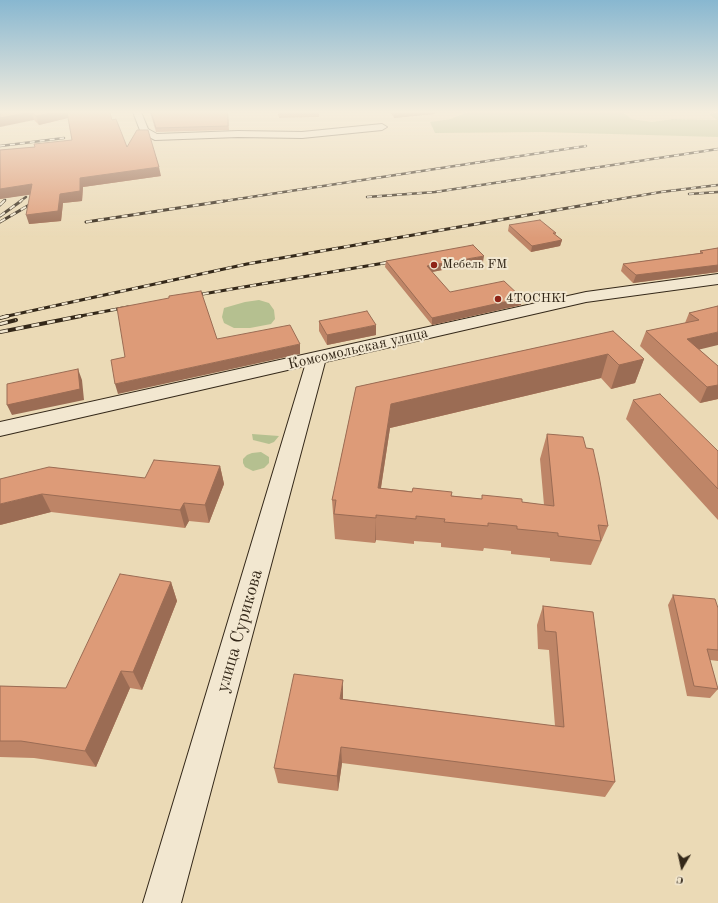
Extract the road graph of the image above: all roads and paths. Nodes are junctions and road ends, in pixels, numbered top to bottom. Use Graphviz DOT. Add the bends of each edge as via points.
graph roads {
  1 [pos="718,278"];
  2 [pos="317,358"];
  3 [pos="0,430"];
  4 [pos="162,903"];
  1 -- 2 [label="main road, Комсомольская улица" via="586,297"];
  2 -- 3 [label="main road, Комсомольская улица"];
  2 -- 4 [label="main road, улица Сурикова"];
}
